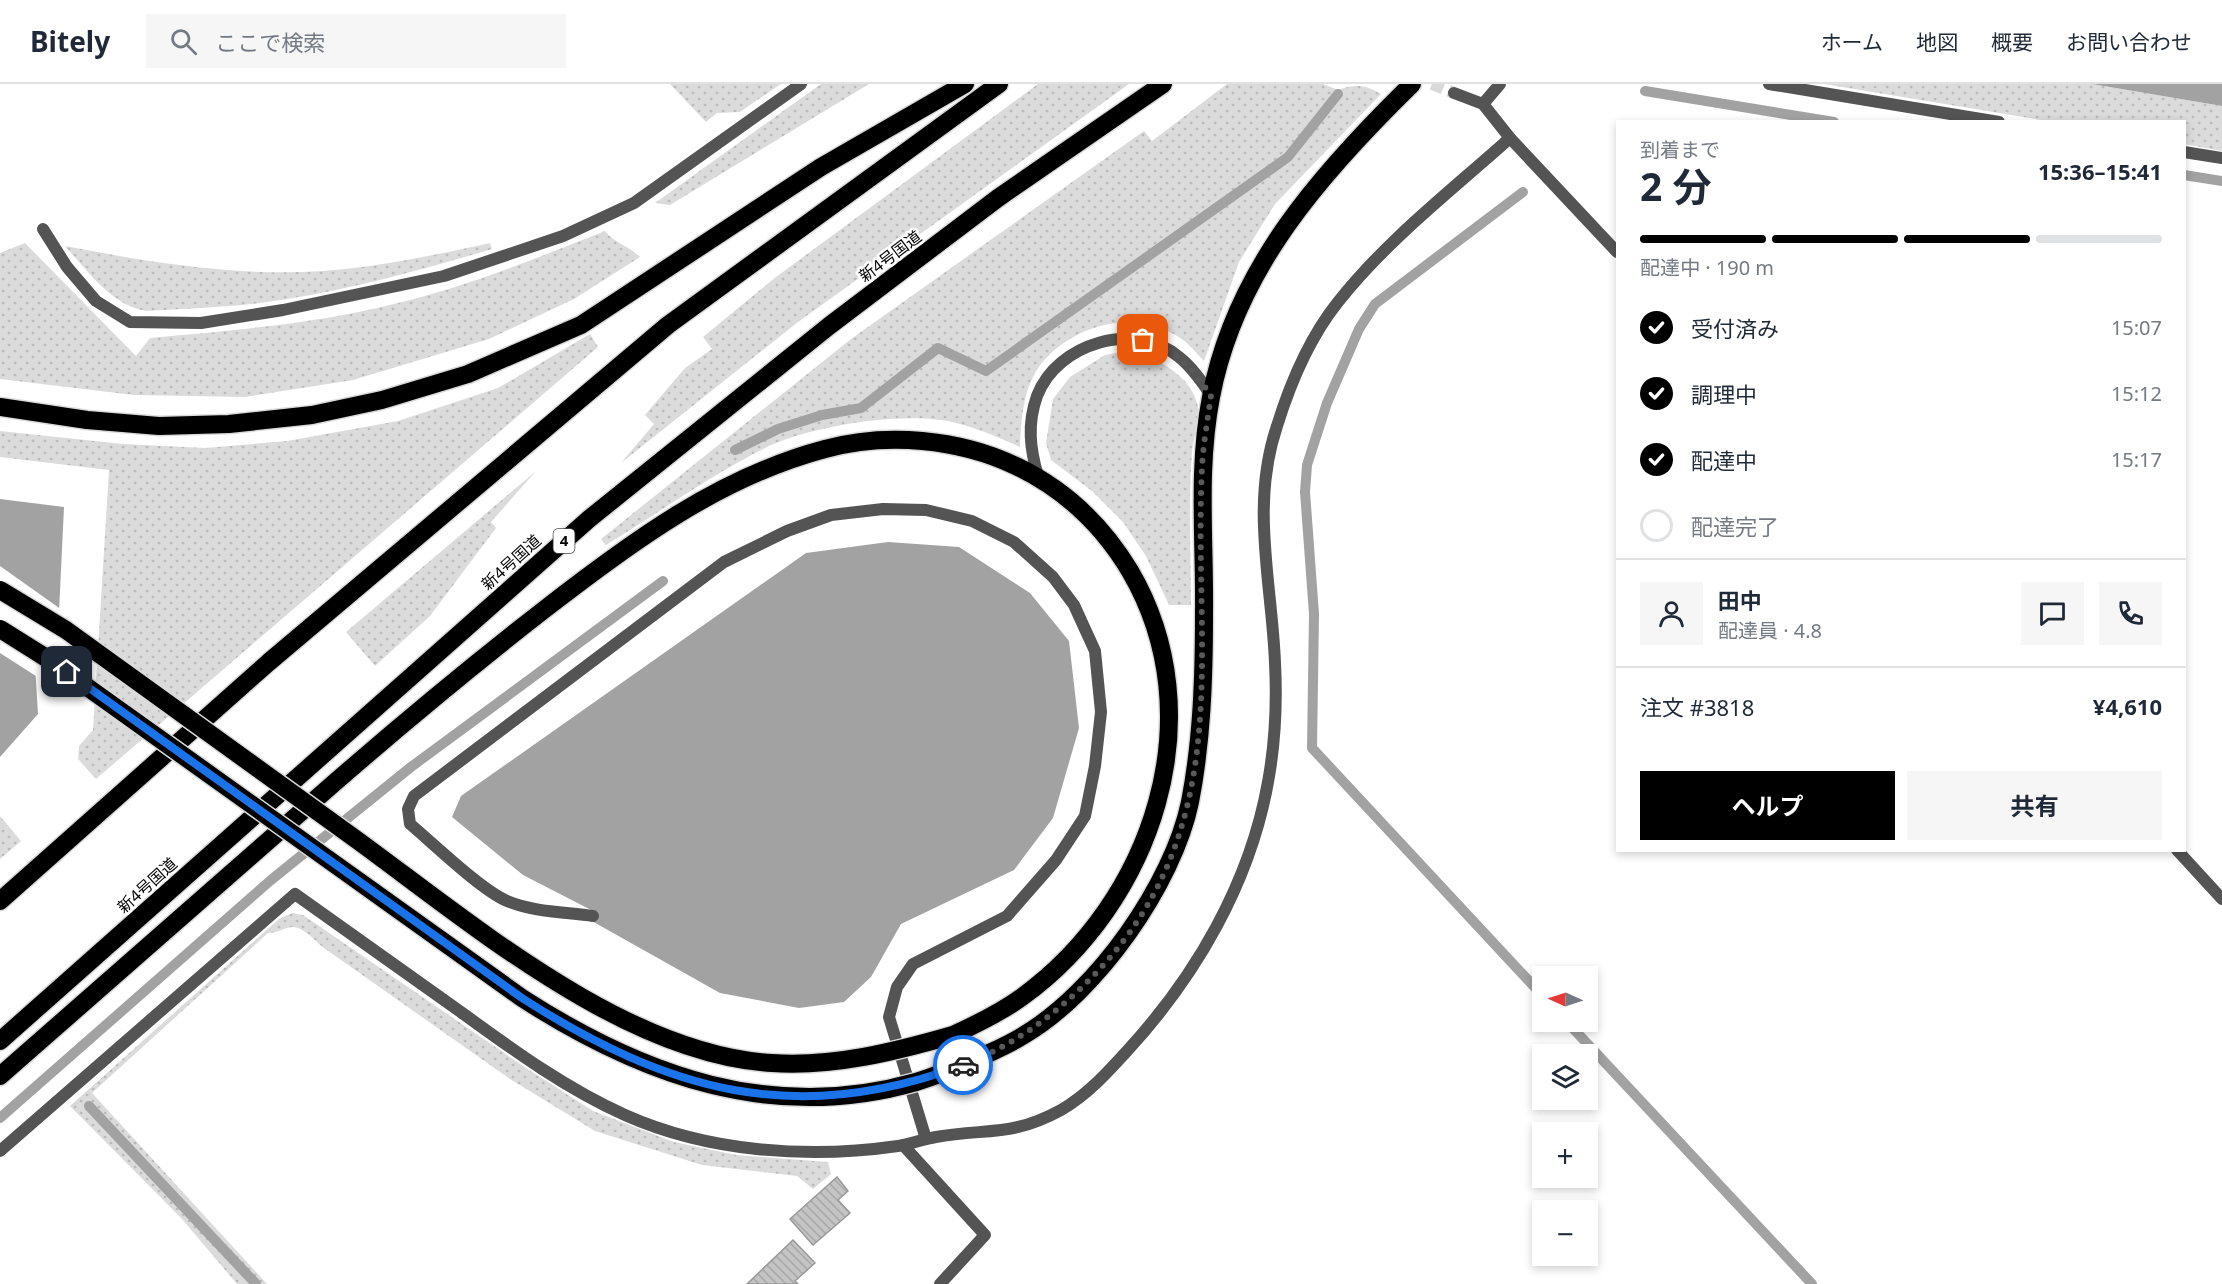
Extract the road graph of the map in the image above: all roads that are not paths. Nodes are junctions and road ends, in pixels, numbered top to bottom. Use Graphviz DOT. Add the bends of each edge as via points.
graph roads {
  1 [pos="801,84"];
  2 [pos="965,84"];
  3 [pos="999,84"];
  4 [pos="1163,84"];
  5 [pos="1412,84"];
  6 [pos="1500,84"];
  7 [pos="1769,84"];
  8 [pos="1454,93"];
  9 [pos="1483,104"];
  10 [pos="1987,120"];
  11 [pos="1510,138"];
  12 [pos="2186,152"];
  13 [pos="2222,158"];
  14 [pos="42,229"];
  15 [pos="1616,251"];
  16 [pos="1211,395"];
  17 [pos="0,407"];
  18 [pos="1038,477"];
  19 [pos="0,590"];
  20 [pos="0,629"];
  21 [pos="2179,852"];
  22 [pos="2222,899"];
  23 [pos="0,901"];
  24 [pos="593,916"];
  25 [pos="0,1041"];
  26 [pos="0,1076"];
  27 [pos="926,1139"];
  28 [pos="903,1145"];
  29 [pos="0,1151"];
  30 [pos="940,1284"];
  1 -- 14 [label="street" via="634,203 563,236 444,276 283,310 201,323 130,322 96,301"];
  2 -- 17 [label="highway" via="821,167 581,325 468,374 382,400 312,415 229,424 148,425"];
  3 -- 23 [label="highway" via="668,325 269,662"];
  4 -- 25 [label="highway, 新4号国道 / 4" via="998,198 829,326 589,519"];
  5 -- 16 [label="highway" via="1328,172 1283,227 1251,281 1228,336"];
  6 -- 9 [label="street"];
  7 -- 10 [label="street"];
  8 -- 9 [label="street"];
  9 -- 11 [label="street"];
  11 -- 15 [label="street"];
  11 -- 27 [label="street" via="1383,252 1335,305 1301,363 1275,430 1266,486 1263,543 1275,662 1275,718 1268,783 1228,906 1202,954 1143,1034 1096,1084 1066,1107 1031,1125 1004,1132"];
  12 -- 13 [label="street"];
  16 -- 18 [label="street" via="1179,356 1162,346 1143,340 1096,342 1051,374 1038,394 1030,423 1030,450"];
  16 -- 20 [label="highway, bridge" via="1202,465 1204,611 1200,742 1189,806 1170,858 1144,909 1113,955 1071,999 1026,1035 917,1082 865,1093 811,1098 716,1088 639,1061 563,1024 48,659"];
  18 -- 19 [label="highway, bridge" via="1074,503 1113,543 1146,599 1162,649 1171,702 1170,742 1148,830 1124,881 1093,929 1064,962 1025,995 994,1016 953,1035 878,1055 832,1062 771,1064 675,1041 627,1022 525,962 66,630"];
  18 -- 26 [label="highway" via="986,452 941,443 884,440 829,448 778,464 729,486 651,530 487,654 397,729"];
  21 -- 22 [label="street"];
  24 -- 27 [label="street" via="530,907 506,900 489,889 410,824 408,809 414,796 724,562 787,531 831,515 884,509 926,510 972,521 1014,542 1053,577 1074,605 1095,651 1101,712 1095,766 1085,816 1056,860 1007,916 913,964 897,987 889,1017"];
  27 -- 28 [label="street"];
  28 -- 29 [label="street" via="794,1152 675,1134 624,1114 546,1074 296,894"];
  28 -- 30 [label="street" via="985,1235"];
}
